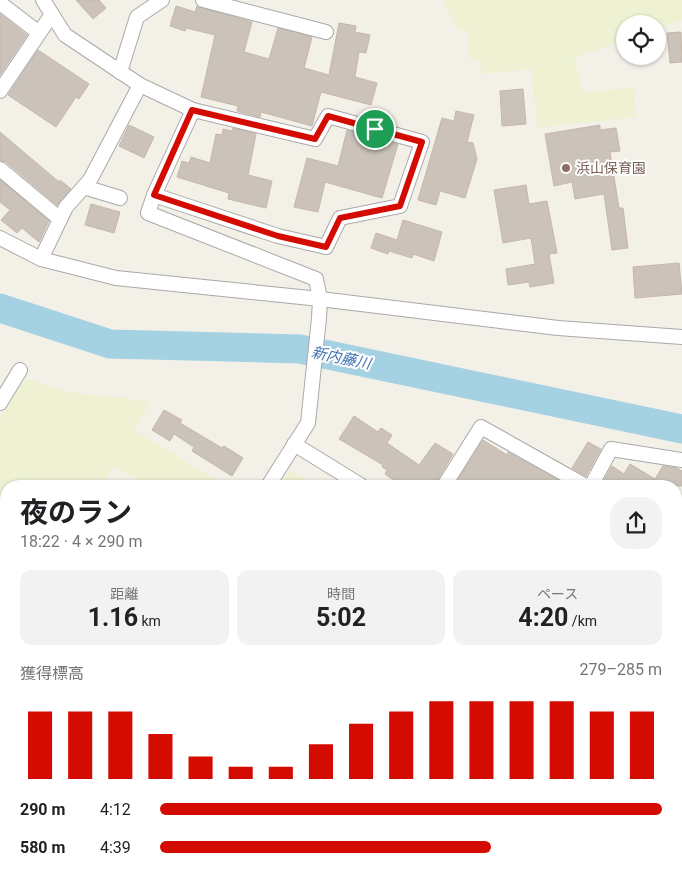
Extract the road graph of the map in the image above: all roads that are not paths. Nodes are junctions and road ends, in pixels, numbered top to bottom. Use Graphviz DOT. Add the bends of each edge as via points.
graph roads {
  1 [pos="43,0"];
  2 [pos="162,0"];
  3 [pos="203,0"];
  4 [pos="0,3"];
  5 [pos="52,14"];
  6 [pos="326,32"];
  7 [pos="39,33"];
  8 [pos="120,72"];
  9 [pos="140,85"];
  10 [pos="0,91"];
  11 [pos="192,110"];
  12 [pos="0,169"];
  13 [pos="84,187"];
  14 [pos="154,195"];
  15 [pos="120,198"];
  16 [pos="60,219"];
  17 [pos="0,238"];
  18 [pos="41,258"];
  19 [pos="320,299"];
  20 [pos="682,337"];
  21 [pos="20,370"];
  22 [pos="0,403"];
  23 [pos="294,444"];
  24 [pos="682,460"];
  25 [pos="272,480"];
  26 [pos="352,480"];
  27 [pos="448,480"];
  28 [pos="575,480"];
  29 [pos="594,480"];
  1 -- 5 [label="street"];
  2 -- 8 [label="street" via="136,17"];
  3 -- 6 [label="street"];
  4 -- 7 [label="street"];
  5 -- 7 [label="street"];
  5 -- 8 [label="street" via="65,35"];
  7 -- 10 [label="street"];
  8 -- 9 [label="street"];
  9 -- 11 [label="street"];
  9 -- 13 [label="street"];
  11 -- 14 [label="street"];
  11 -- 14 [label="street" via="315,139 328,116 422,142 400,206 340,218 326,247 278,236"];
  12 -- 16 [label="street"];
  13 -- 15 [label="street"];
  13 -- 16 [label="street"];
  14 -- 19 [label="street" via="148,213 316,279"];
  16 -- 18 [label="street"];
  17 -- 18 [label="street"];
  18 -- 19 [label="street" via="116,278"];
  19 -- 20 [label="street" via="558,328"];
  19 -- 23 [label="street" via="308,423"];
  21 -- 22 [label="street"];
  23 -- 25 [label="street"];
  23 -- 26 [label="street"];
  24 -- 29 [label="street" via="611,449"];
  27 -- 28 [label="street" via="481,427"];
}
